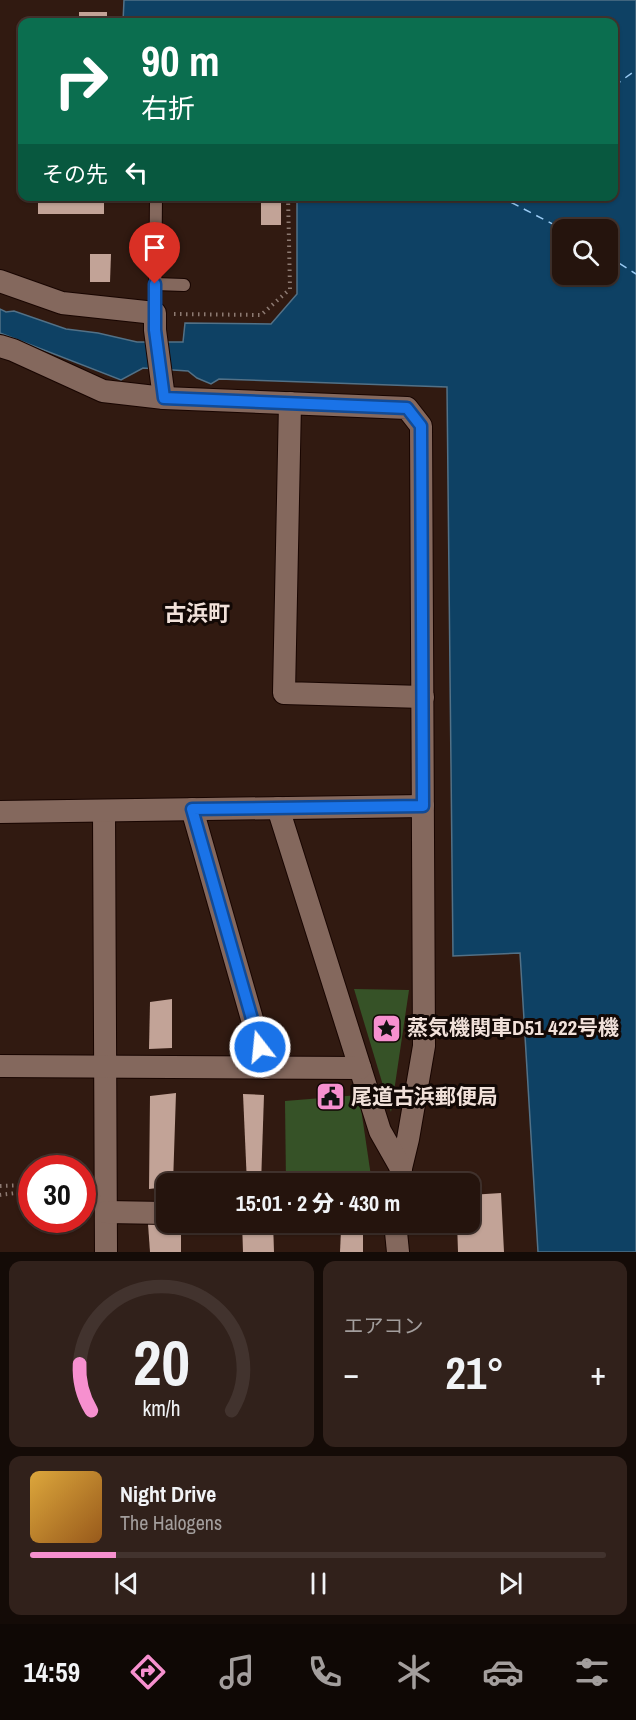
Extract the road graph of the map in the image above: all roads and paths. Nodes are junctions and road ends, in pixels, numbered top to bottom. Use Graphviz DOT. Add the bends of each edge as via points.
graph roads {
  1 [pos="156,201"];
  2 [pos="288,201"];
  3 [pos="0,281"];
  4 [pos="155,284"];
  5 [pos="184,285"];
  6 [pos="155,322"];
  7 [pos="0,346"];
  8 [pos="164,398"];
  9 [pos="290,403"];
  10 [pos="423,697"];
  11 [pos="423,806"];
  12 [pos="278,808"];
  13 [pos="192,809"];
  14 [pos="104,811"];
  15 [pos="0,812"];
  16 [pos="0,1066"];
  17 [pos="105,1067"];
  18 [pos="267,1068"];
  19 [pos="360,1068"];
  20 [pos="399,1173"];
  21 [pos="401,1173"];
  22 [pos="0,1186"];
  23 [pos="0,1196"];
  24 [pos="106,1212"];
  25 [pos="156,1213"];
  26 [pos="396,1233"];
  27 [pos="106,1252"];
  28 [pos="398,1252"];
  1 -- 4 [label="lane"];
  2 -- 6 [label="path" via="290,289 261,315"];
  3 -- 6 [label="street" via="62,303"];
  4 -- 5 [label="lane"];
  4 -- 6 [label="lane"];
  6 -- 8 [label="street"];
  7 -- 8 [label="street" via="103,391"];
  8 -- 9 [label="street"];
  9 -- 10 [label="street" via="407,408 421,426"];
  9 -- 10 [label="street" via="284,693"];
  10 -- 11 [label="street"];
  11 -- 12 [label="street"];
  11 -- 21 [label="street" via="424,1046"];
  12 -- 13 [label="street"];
  12 -- 19 [label="street"];
  13 -- 14 [label="street"];
  13 -- 18 [label="street"];
  14 -- 15 [label="street"];
  14 -- 17 [label="street"];
  16 -- 17 [label="street"];
  17 -- 18 [label="street"];
  17 -- 24 [label="street"];
  18 -- 19 [label="street"];
  19 -- 20 [label="street" via="380,1131"];
  22 -- 23 [label="path" via="24,1185 24,1192"];
  24 -- 25 [label="street"];
  24 -- 27 [label="street"];
  26 -- 28 [label="street"];
}
